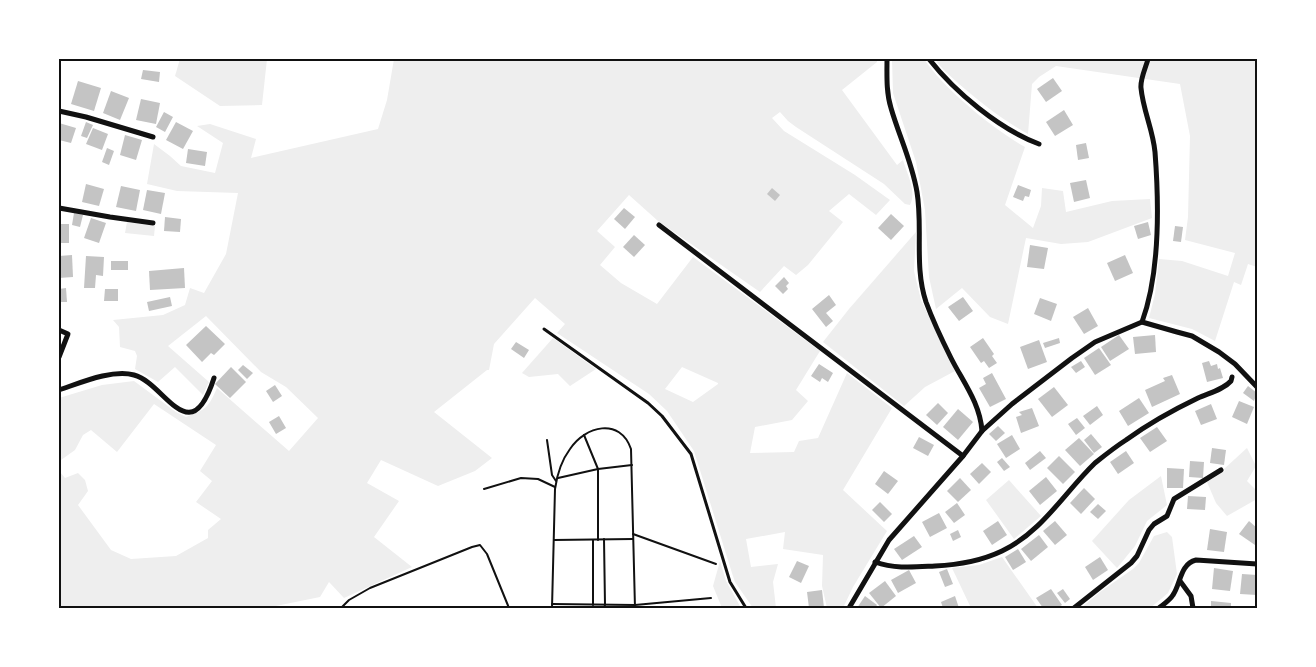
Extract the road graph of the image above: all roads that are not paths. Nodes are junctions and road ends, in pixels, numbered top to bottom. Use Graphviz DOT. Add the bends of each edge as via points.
graph roads {
  1 [pos="887,59"];
  2 [pos="929,59"];
  3 [pos="1148,59"];
  4 [pos="59,111"];
  5 [pos="153,137"];
  6 [pos="1039,144"];
  7 [pos="59,208"];
  8 [pos="153,222"];
  9 [pos="659,225"];
  10 [pos="1142,322"];
  11 [pos="544,329"];
  12 [pos="59,330"];
  13 [pos="59,357"];
  14 [pos="1232,377"];
  15 [pos="214,378"];
  16 [pos="1257,387"];
  17 [pos="59,390"];
  18 [pos="982,431"];
  19 [pos="963,456"];
  20 [pos="1221,470"];
  21 [pos="875,562"];
  22 [pos="1257,564"];
  23 [pos="1180,581"];
  24 [pos="746,608"];
  25 [pos="849,608"];
  26 [pos="1074,608"];
  27 [pos="1158,608"];
  28 [pos="1193,608"];
  1 -- 18 [label="street" via="891,107 910,160 917,193 919,264 926,302 950,356 973,396"];
  2 -- 6 [label="street" via="951,84 991,117 1026,140"];
  3 -- 10 [label="street" via="1141,86 1155,150 1156,243 1153,277"];
  4 -- 5 [label="street"];
  7 -- 8 [label="street"];
  9 -- 19 [label="street"];
  10 -- 16 [label="street" via="1203,342 1235,364"];
  10 -- 18 [label="street" via="1095,342 1012,404"];
  11 -- 24 [label="lane" via="648,403 662,416 690,454 730,582"];
  12 -- 13 [label="street" via="68,334"];
  14 -- 21 [label="street" via="1222,388 1178,408 1104,456 1047,517 1002,551 978,560 938,566 893,567"];
  15 -- 17 [label="street" via="203,403 188,412 176,407 135,375 101,376"];
  18 -- 19 [label="street"];
  19 -- 21 [label="street" via="900,526"];
  20 -- 26 [label="street" via="1174,499 1167,516 1149,530 1137,556"];
  21 -- 25 [label="street"];
  22 -- 23 [label="street" via="1196,560 1187,565"];
  23 -- 27 [label="street" via="1173,595"];
  23 -- 28 [label="street" via="1191,596"];
}
